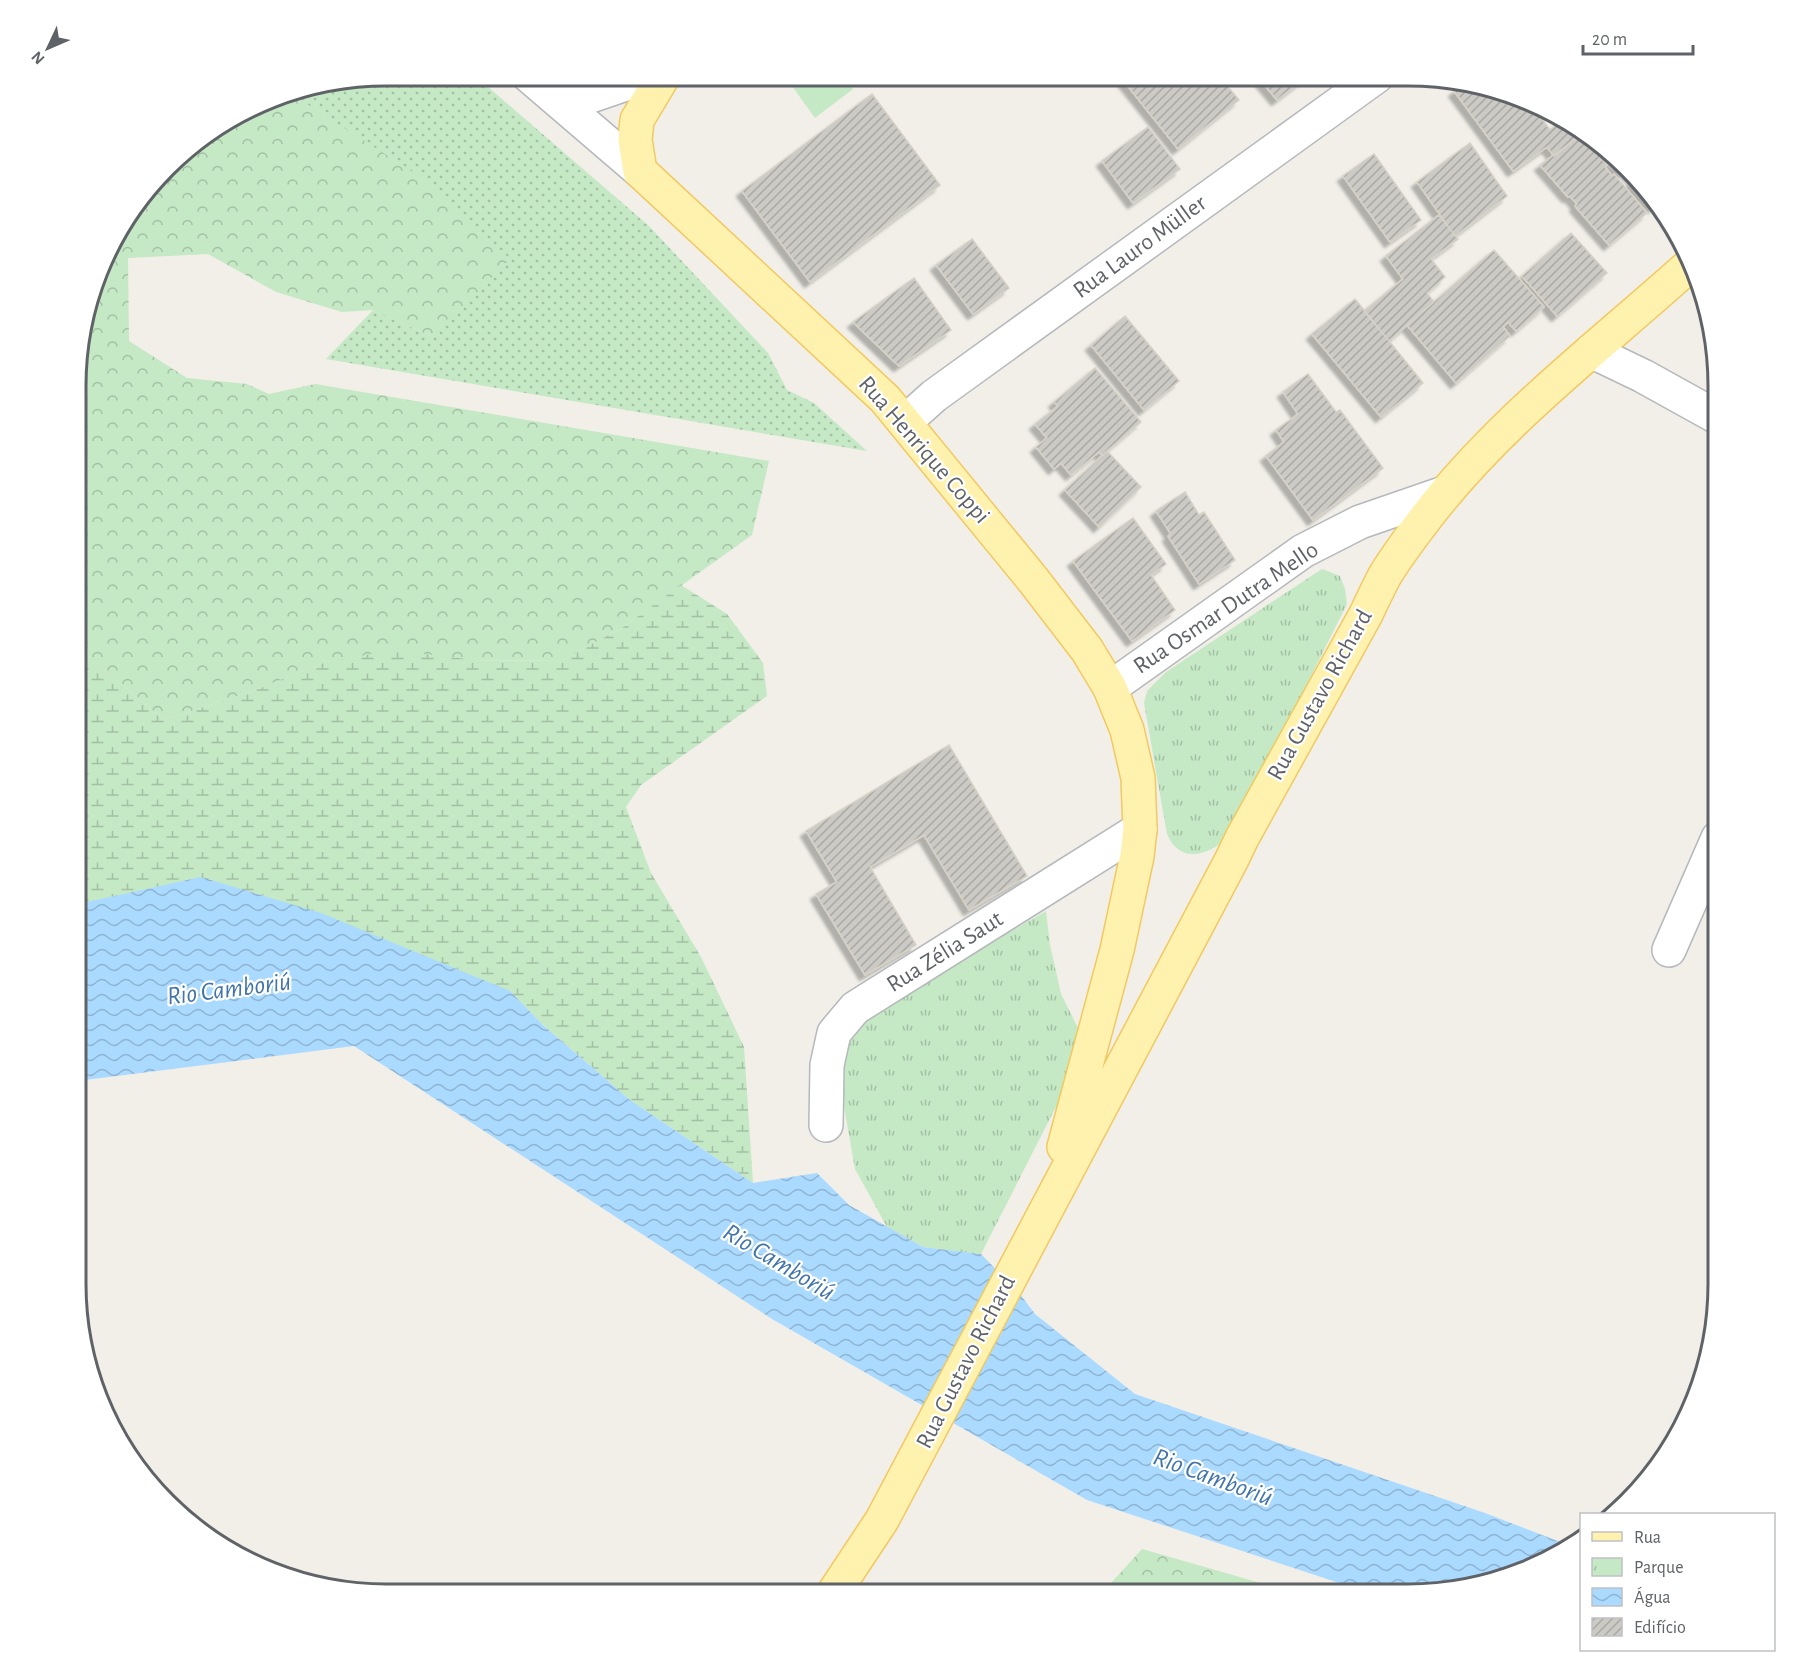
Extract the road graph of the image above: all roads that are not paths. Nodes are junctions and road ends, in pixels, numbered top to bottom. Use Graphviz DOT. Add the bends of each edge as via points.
graph roads {
  1 [pos="541,86"];
  2 [pos="559,86"];
  3 [pos="620,86"];
  4 [pos="657,86"];
  5 [pos="1363,86"];
  6 [pos="640,171"];
  7 [pos="1685,269"];
  8 [pos="1591,351"];
  9 [pos="1708,412"];
  10 [pos="905,422"];
  11 [pos="1444,493"];
  12 [pos="1110,688"];
  13 [pos="1139,843"];
  14 [pos="1708,861"];
  15 [pos="1669,950"];
  16 [pos="826,1125"];
  17 [pos="1048,1204"];
  18 [pos="882,1520"];
  19 [pos="840,1584"];
  20 [pos="860,1584"];
  1 -- 6 [label="street, Rua Henrique Coppi"];
  2 -- 3 [label="street" via="585,98"];
  4 -- 6 [label="main road" via="637,120 635,140"];
  5 -- 10 [label="street, Rua Lauro Müller" via="934,396"];
  6 -- 10 [label="main road, Rua Henrique Coppi"];
  7 -- 8 [label="main road, Rua Gustavo Richard"];
  8 -- 9 [label="street"];
  8 -- 11 [label="main road, Rua Gustavo Richard" via="1501,433"];
  10 -- 12 [label="main road, Rua Henrique Coppi" via="1034,581 1087,650"];
  11 -- 12 [label="street, Rua Osmar Dutra Mello" via="1360,522 1303,551"];
  11 -- 17 [label="main road, Rua Gustavo Richard" via="1384,577"];
  12 -- 13 [label="main road, Rua Henrique Coppi" via="1127,730 1138,778"];
  13 -- 16 [label="street, Rua Zélia Saut" via="855,1008 834,1033 827,1065"];
  13 -- 17 [label="main road, Rua Gustavo Richard" via="1117,950"];
  14 -- 15 [label="street"];
  17 -- 18 [label="main road, Rua Gustavo Richard"];
  18 -- 19 [label="main road, Rua Gustavo Richard"];
  18 -- 20 [label="main road, Rua Gustavo Richard"];
}
